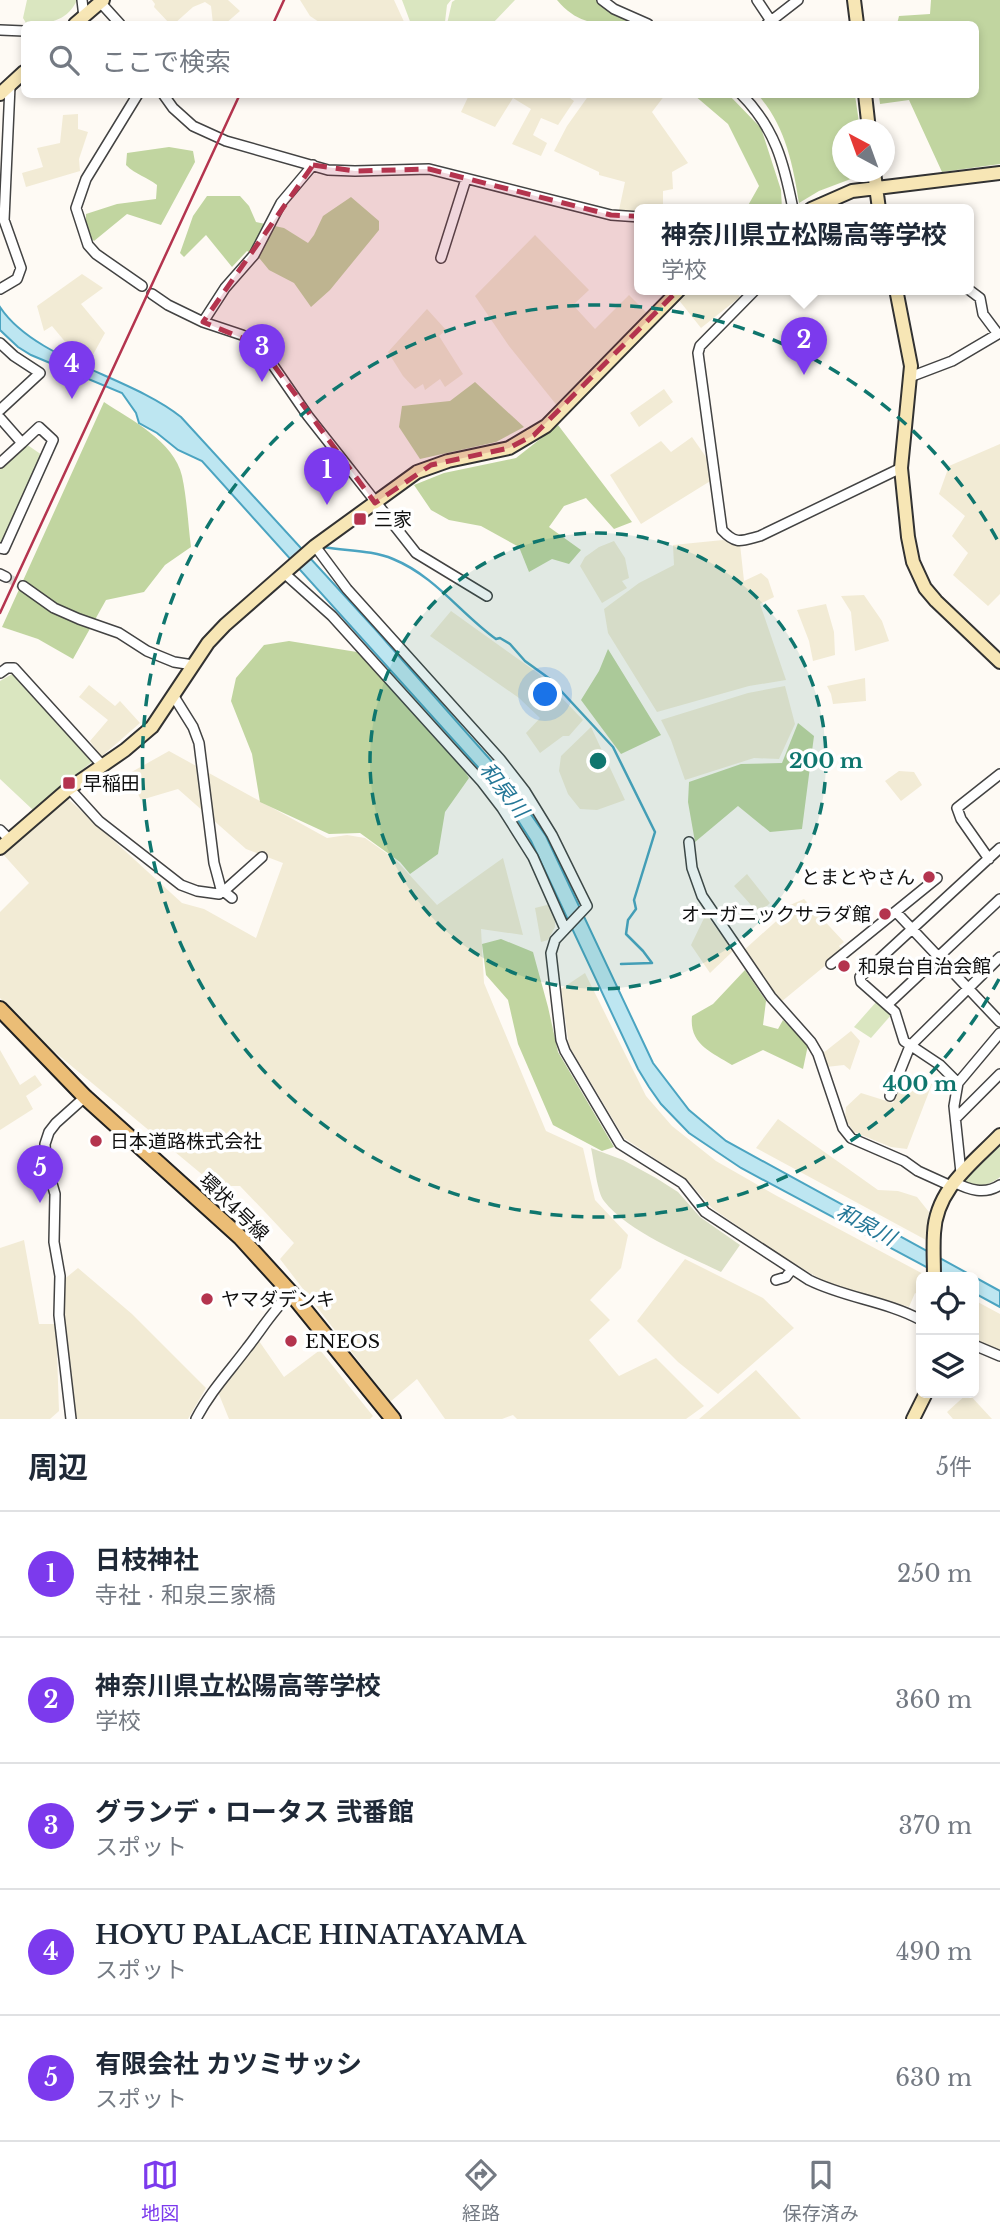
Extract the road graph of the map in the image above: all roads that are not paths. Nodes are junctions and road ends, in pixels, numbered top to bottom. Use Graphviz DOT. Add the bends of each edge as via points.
graph roads {
  1 [pos="82,0"];
  2 [pos="602,0"];
  3 [pos="757,0"];
  4 [pos="798,0"];
  5 [pos="854,0"];
  6 [pos="102,1"];
  7 [pos="76,21"];
  8 [pos="77,21"];
  9 [pos="118,21"];
  10 [pos="641,21"];
  11 [pos="768,21"];
  12 [pos="772,21"];
  13 [pos="857,21"];
  14 [pos="0,30"];
  15 [pos="20,31"];
  16 [pos="21,75"];
  17 [pos="5,91"];
  18 [pos="136,98"];
  19 [pos="166,98"];
  20 [pos="744,98"];
  21 [pos="865,98"];
  22 [pos="868,119"];
  23 [pos="313,165"];
  24 [pos="1000,173"];
  25 [pos="467,179"];
  26 [pos="875,182"];
  27 [pos="876,188"];
  28 [pos="792,204"];
  29 [pos="822,204"];
  30 [pos="878,204"];
  31 [pos="634,217"];
  32 [pos="441,258"];
  33 [pos="142,286"];
  34 [pos="0,289"];
  35 [pos="152,294"];
  36 [pos="974,294"];
  37 [pos="674,295"];
  38 [pos="750,295"];
  39 [pos="896,295"];
  40 [pos="203,321"];
  41 [pos="0,343"];
  42 [pos="910,377"];
  43 [pos="2,404"];
  44 [pos="0,418"];
  45 [pos="22,443"];
  46 [pos="0,463"];
  47 [pos="901,468"];
  48 [pos="375,503"];
  49 [pos="0,548"];
  50 [pos="311,550"];
  51 [pos="289,569"];
  52 [pos="23,586"];
  53 [pos="487,596"];
  54 [pos="1000,662"];
  55 [pos="193,665"];
  56 [pos="0,673"];
  57 [pos="173,695"];
  58 [pos="103,766"];
  59 [pos="1000,774"];
  60 [pos="69,788"];
  61 [pos="520,796"];
  62 [pos="505,806"];
  63 [pos="0,830"];
  64 [pos="689,842"];
  65 [pos="5,844"];
  66 [pos="1000,848"];
  67 [pos="261,857"];
  68 [pos="989,859"];
  69 [pos="937,878"];
  70 [pos="222,890"];
  71 [pos="232,898"];
  72 [pos="1000,899"];
  73 [pos="896,912"];
  74 [pos="568,925"];
  75 [pos="911,929"];
  76 [pos="938,957"];
  77 [pos="1000,957"];
  78 [pos="831,964"];
  79 [pos="970,988"];
  80 [pos="887,1005"];
  81 [pos="0,1009"];
  82 [pos="999,1018"];
  83 [pos="1000,1033"];
  84 [pos="910,1046"];
  85 [pos="1000,1074"];
  86 [pos="958,1083"];
  87 [pos="890,1096"];
  88 [pos="85,1097"];
  89 [pos="956,1118"];
  90 [pos="1000,1135"];
  91 [pos="1000,1185"];
  92 [pos="951,1186"];
  93 [pos="792,1269"];
  94 [pos="934,1272"];
  95 [pos="776,1280"];
  96 [pos="291,1293"];
  97 [pos="916,1317"];
  98 [pos="979,1347"];
  99 [pos="1000,1356"];
  100 [pos="924,1398"];
  101 [pos="70,1415"];
  102 [pos="60,1419"];
  103 [pos="196,1419"];
  104 [pos="393,1419"];
  105 [pos="913,1419"];
  1 -- 7 [label="street"];
  2 -- 10 [label="street"];
  3 -- 11 [label="street"];
  4 -- 12 [label="street"];
  5 -- 13 [label="street"];
  6 -- 8 [label="street"];
  6 -- 9 [label="street"];
  14 -- 15 [label="street"];
  16 -- 17 [label="street"];
  17 -- 34 [label="street" via="4,220 21,268 17,279"];
  18 -- 33 [label="street" via="86,179 76,208 88,245"];
  19 -- 23 [label="street" via="181,117 217,137"];
  20 -- 28 [label="street" via="770,130"];
  21 -- 22 [label="street"];
  23 -- 25 [label="street" via="355,171 429,169"];
  23 -- 40 [label="street" via="281,203 254,255"];
  24 -- 27 [label="street"];
  25 -- 31 [label="street"];
  25 -- 32 [label="street"];
  26 -- 27 [label="street"];
  27 -- 29 [label="street" via="852,191"];
  27 -- 30 [label="street"];
  35 -- 40 [label="street"];
  36 -- 42 [label="street" via="998,334 952,361"];
  37 -- 48 [label="street" via="534,435 509,448 416,472"];
  38 -- 47 [label="street" via="700,345 698,353 722,530 730,539 740,541 760,536"];
  39 -- 42 [label="street"];
  40 -- 48 [label="street" via="259,345"];
  41 -- 43 [label="street" via="40,373"];
  42 -- 47 [label="street"];
  44 -- 45 [label="street"];
  45 -- 46 [label="street"];
  45 -- 49 [label="street" via="39,427 55,442 4,550"];
  47 -- 54 [label="street" via="908,537 919,578 936,601"];
  48 -- 50 [label="street"];
  48 -- 53 [label="street" via="425,560"];
  50 -- 51 [label="street"];
  50 -- 74 [label="street" via="525,791 587,906"];
  51 -- 55 [label="street" via="225,625"];
  51 -- 62 [label="street"];
  52 -- 55 [label="street" via="79,620 119,633 148,652"];
  55 -- 57 [label="street"];
  56 -- 58 [label="street" via="14,668"];
  57 -- 58 [label="street" via="152,727"];
  57 -- 70 [label="street" via="199,743 214,863"];
  58 -- 60 [label="street"];
  59 -- 68 [label="street" via="957,808"];
  60 -- 65 [label="street"];
  60 -- 70 [label="street" via="99,821 181,885 219,894"];
  61 -- 62 [label="street"];
  62 -- 74 [label="street"];
  63 -- 65 [label="street"];
  64 -- 92 [label="street" via="702,896 771,997 811,1042 843,1128 851,1138"];
  66 -- 68 [label="street"];
  67 -- 70 [label="street"];
  68 -- 75 [label="street"];
  69 -- 73 [label="street"];
  70 -- 71 [label="street"];
  72 -- 76 [label="street"];
  73 -- 75 [label="street"];
  73 -- 78 [label="street"];
  74 -- 93 [label="street" via="551,953 561,1040 620,1144 682,1183 705,1212"];
  75 -- 76 [label="street"];
  75 -- 80 [label="street" via="860,977"];
  76 -- 79 [label="street"];
  76 -- 80 [label="street"];
  77 -- 79 [label="street"];
  79 -- 82 [label="street"];
  79 -- 84 [label="street"];
  80 -- 84 [label="street" via="895,1012"];
  81 -- 88 [label="main road, 環状4号線"];
  83 -- 86 [label="street"];
  84 -- 86 [label="street"];
  84 -- 87 [label="street"];
  85 -- 89 [label="street"];
  86 -- 89 [label="street"];
  88 -- 96 [label="main road, 環状4号線" via="211,1209"];
  88 -- 101 [label="street" via="56,1123 45,1144 55,1194 54,1242"];
  89 -- 92 [label="street"];
  90 -- 92 [label="street"];
  91 -- 92 [label="street" via="985,1192"];
  92 -- 94 [label="street" via="935,1221"];
  93 -- 95 [label="street"];
  93 -- 97 [label="street" via="823,1287"];
  96 -- 103 [label="street" via="208,1396"];
  96 -- 104 [label="main road, 環状4号線"];
  98 -- 99 [label="street"];
  100 -- 105 [label="street"];
  101 -- 102 [label="street"];
}
